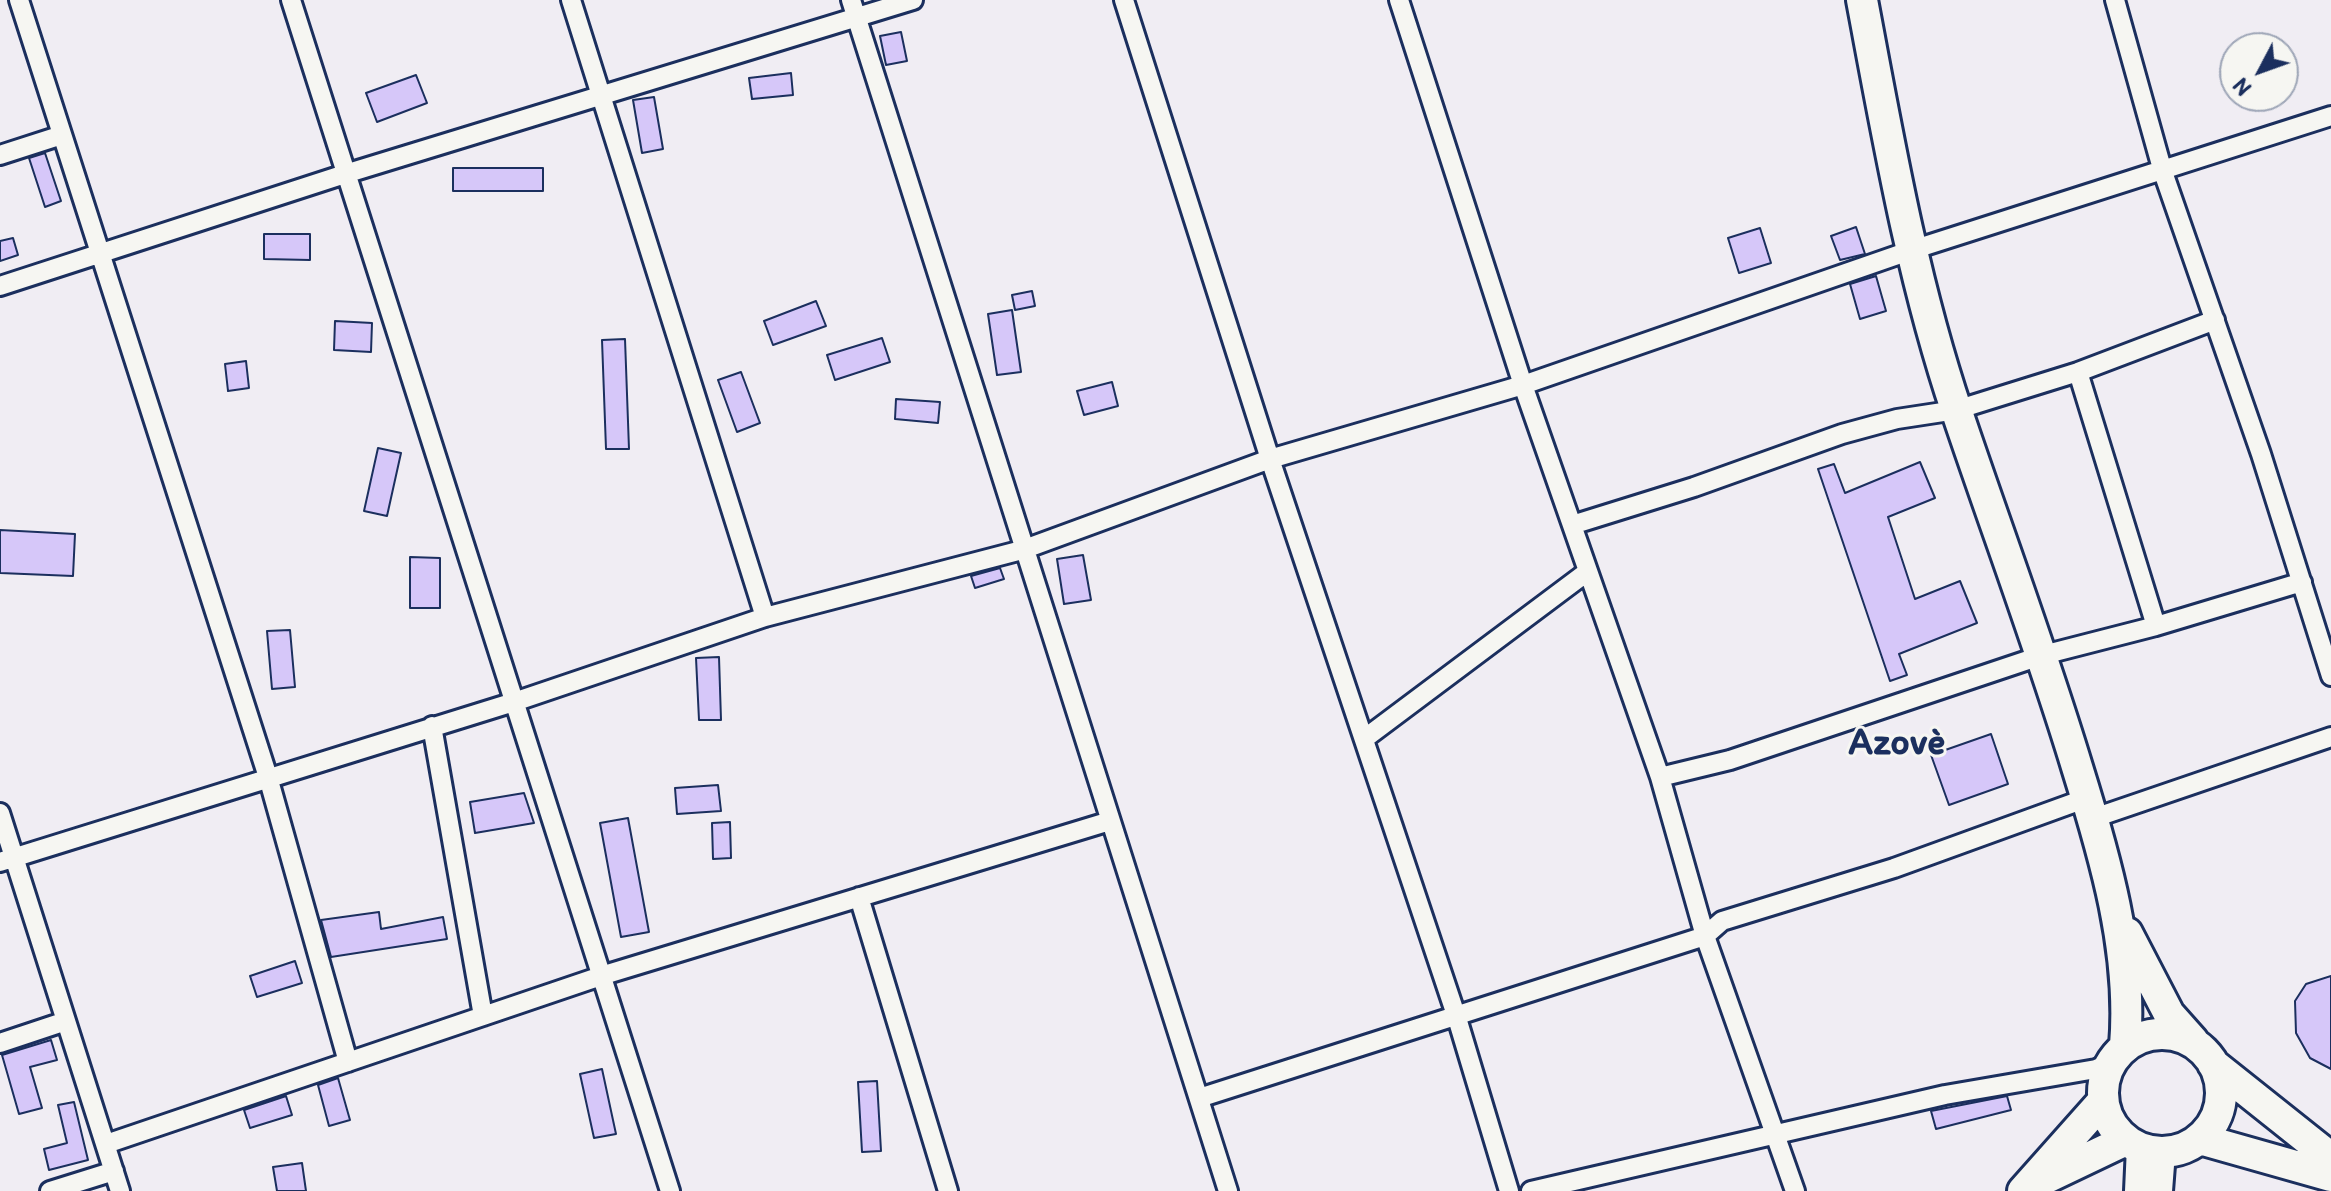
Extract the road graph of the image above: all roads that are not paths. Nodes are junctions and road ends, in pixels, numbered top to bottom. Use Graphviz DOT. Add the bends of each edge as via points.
graph roads {
  1 [pos="19,0"];
  2 [pos="291,0"];
  3 [pos="571,0"];
  4 [pos="851,0"];
  5 [pos="913,0"];
  6 [pos="1124,0"];
  7 [pos="1399,0"];
  8 [pos="1862,0"];
  9 [pos="2115,0"];
  10 [pos="857,19"];
  11 [pos="602,95"];
  12 [pos="2331,116"];
  13 [pos="62,135"];
  14 [pos="0,155"];
  15 [pos="2163,172"];
  16 [pos="345,174"];
  17 [pos="1912,250"];
  18 [pos="100,254"];
  19 [pos="0,286"];
  20 [pos="2215,320"];
  21 [pos="2078,372"];
  22 [pos="1523,385"];
  23 [pos="1956,410"];
  24 [pos="1270,459"];
  25 [pos="1572,525"];
  26 [pos="1022,550"];
  27 [pos="1587,572"];
  28 [pos="2302,582"];
  29 [pos="765,617"];
  30 [pos="2156,626"];
  31 [pos="2043,655"];
  32 [pos="2331,676"];
  33 [pos="514,702"];
  34 [pos="432,726"];
  35 [pos="2331,737"];
  36 [pos="1364,739"];
  37 [pos="268,777"];
  38 [pos="1660,777"];
  39 [pos="2090,808"];
  40 [pos="0,813"];
  41 [pos="1110,821"];
  42 [pos="7,860"];
  43 [pos="859,897"];
  44 [pos="2115,905"];
  45 [pos="1705,936"];
  46 [pos="604,975"];
  47 [pos="483,1016"];
  48 [pos="1457,1018"];
  49 [pos="66,1021"];
  50 [pos="0,1043"];
  51 [pos="2118,1054"];
  52 [pos="2205,1055"];
  53 [pos="348,1062"];
  54 [pos="1199,1098"];
  55 [pos="2103,1101"];
  56 [pos="1775,1133"];
  57 [pos="2200,1139"];
  58 [pos="106,1144"];
  59 [pos="2142,1146"];
  60 [pos="2331,1158"];
  61 [pos="114,1171"];
  62 [pos="2331,1176"];
  63 [pos="2024,1190"];
  64 [pos="50,1191"];
  65 [pos="120,1191"];
  66 [pos="670,1191"];
  67 [pos="948,1191"];
  68 [pos="1228,1191"];
  69 [pos="1509,1191"];
  70 [pos="1531,1191"];
  71 [pos="1795,1191"];
  72 [pos="2137,1191"];
  73 [pos="2160,1191"];
  1 -- 13 [label="street"];
  2 -- 16 [label="street"];
  3 -- 11 [label="street"];
  4 -- 10 [label="street"];
  5 -- 10 [label="street"];
  6 -- 24 [label="street"];
  7 -- 22 [label="street"];
  8 -- 17 [label="main road"];
  9 -- 15 [label="street"];
  10 -- 11 [label="street"];
  10 -- 26 [label="street"];
  11 -- 16 [label="street"];
  11 -- 29 [label="street"];
  12 -- 15 [label="street"];
  13 -- 14 [label="street"];
  13 -- 18 [label="street"];
  15 -- 17 [label="street"];
  15 -- 20 [label="street"];
  16 -- 18 [label="street"];
  16 -- 33 [label="street"];
  17 -- 22 [label="street"];
  17 -- 23 [label="main road"];
  18 -- 19 [label="street"];
  18 -- 37 [label="street"];
  20 -- 21 [label="street"];
  20 -- 28 [label="street"];
  21 -- 23 [label="street"];
  21 -- 30 [label="street"];
  22 -- 24 [label="street"];
  22 -- 25 [label="street"];
  23 -- 25 [label="street" via="1842,434"];
  23 -- 31 [label="main road"];
  24 -- 26 [label="street"];
  24 -- 36 [label="street"];
  25 -- 27 [label="street"];
  26 -- 29 [label="street"];
  26 -- 41 [label="street"];
  27 -- 36 [label="street"];
  27 -- 38 [label="street"];
  28 -- 30 [label="street"];
  28 -- 32 [label="street"];
  29 -- 33 [label="street"];
  30 -- 31 [label="street"];
  31 -- 38 [label="street" via="1730,760"];
  31 -- 39 [label="main road"];
  33 -- 34 [label="street"];
  33 -- 46 [label="street"];
  34 -- 37 [label="street"];
  34 -- 47 [label="street"];
  35 -- 39 [label="street"];
  36 -- 48 [label="street"];
  37 -- 42 [label="street"];
  37 -- 53 [label="street"];
  38 -- 45 [label="street"];
  39 -- 44 [label="main road"];
  39 -- 45 [label="street" via="1722,921"];
  40 -- 42 [label="street"];
  41 -- 43 [label="street"];
  41 -- 54 [label="street"];
  42 -- 49 [label="street"];
  43 -- 46 [label="street"];
  43 -- 67 [label="street"];
  44 -- 51 [label="main road" via="2127,1007"];
  44 -- 52 [label="main road" via="2169,1014"];
  45 -- 48 [label="street"];
  45 -- 56 [label="street"];
  46 -- 47 [label="street"];
  46 -- 66 [label="street"];
  47 -- 53 [label="street"];
  48 -- 54 [label="street"];
  48 -- 69 [label="street"];
  49 -- 50 [label="street"];
  49 -- 58 [label="street"];
  51 -- 52 [label="main road" via="2136,1039 2161,1033 2174,1034"];
  51 -- 55 [label="main road" via="2105,1075"];
  51 -- 56 [label="street" via="2096,1069 1945,1095"];
  52 -- 57 [label="main road" via="2221,1089 2210,1128"];
  52 -- 60 [label="main road"];
  53 -- 58 [label="street"];
  54 -- 68 [label="street"];
  55 -- 59 [label="main road" via="2111,1123"];
  55 -- 63 [label="main road"];
  56 -- 70 [label="street"];
  56 -- 71 [label="street"];
  57 -- 59 [label="main road" via="2176,1150"];
  57 -- 62 [label="main road"];
  58 -- 61 [label="street"];
  59 -- 63 [label="main road"];
  59 -- 72 [label="street"];
  59 -- 73 [label="street"];
  61 -- 64 [label="street"];
  61 -- 65 [label="street"];
}
